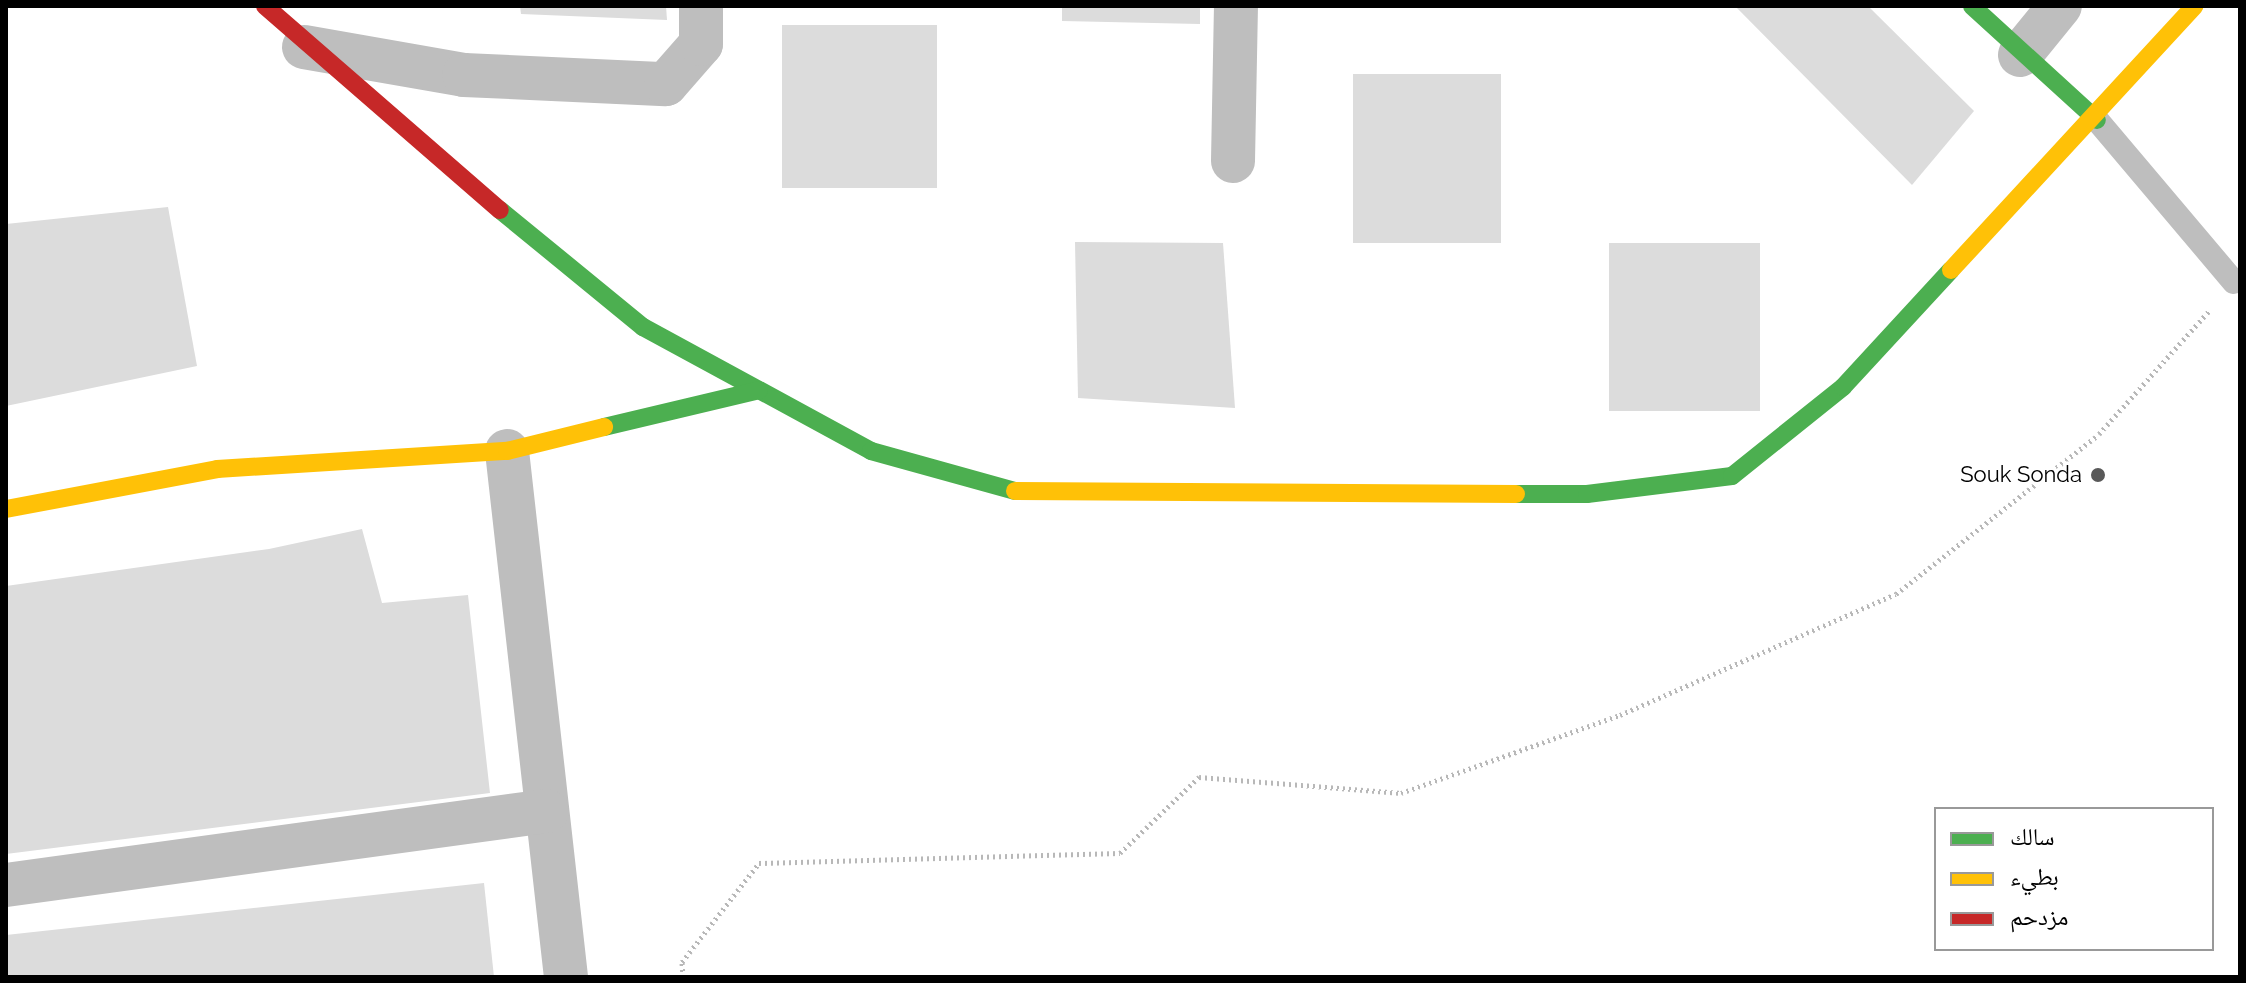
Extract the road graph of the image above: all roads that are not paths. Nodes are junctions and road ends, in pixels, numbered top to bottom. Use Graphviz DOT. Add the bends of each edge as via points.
graph roads {
  1 [pos="265,6"];
  2 [pos="701,6"];
  3 [pos="1236,6"];
  4 [pos="1972,6"];
  5 [pos="2060,6"];
  6 [pos="2195,6"];
  7 [pos="304,47"];
  8 [pos="2020,55"];
  9 [pos="2097,120"];
  10 [pos="1233,161"];
  11 [pos="2234,282"];
  12 [pos="759,390"];
  13 [pos="507,451"];
  14 [pos="6,509"];
  15 [pos="547,811"];
  16 [pos="6,885"];
  17 [pos="566,977"];
  1 -- 7 [label="street"];
  2 -- 7 [label="street" via="701,44 666,84 464,75"];
  3 -- 10 [label="street"];
  4 -- 8 [label="street"];
  5 -- 8 [label="street"];
  6 -- 9 [label="street"];
  7 -- 12 [label="street" via="643,327"];
  8 -- 9 [label="street"];
  9 -- 11 [label="lane"];
  9 -- 12 [label="street" via="1843,387 1732,476 1587,494 1012,491 871,451"];
  12 -- 13 [label="street"];
  13 -- 14 [label="street" via="217,469"];
  13 -- 15 [label="street"];
  15 -- 16 [label="street"];
  15 -- 17 [label="street"];
}
